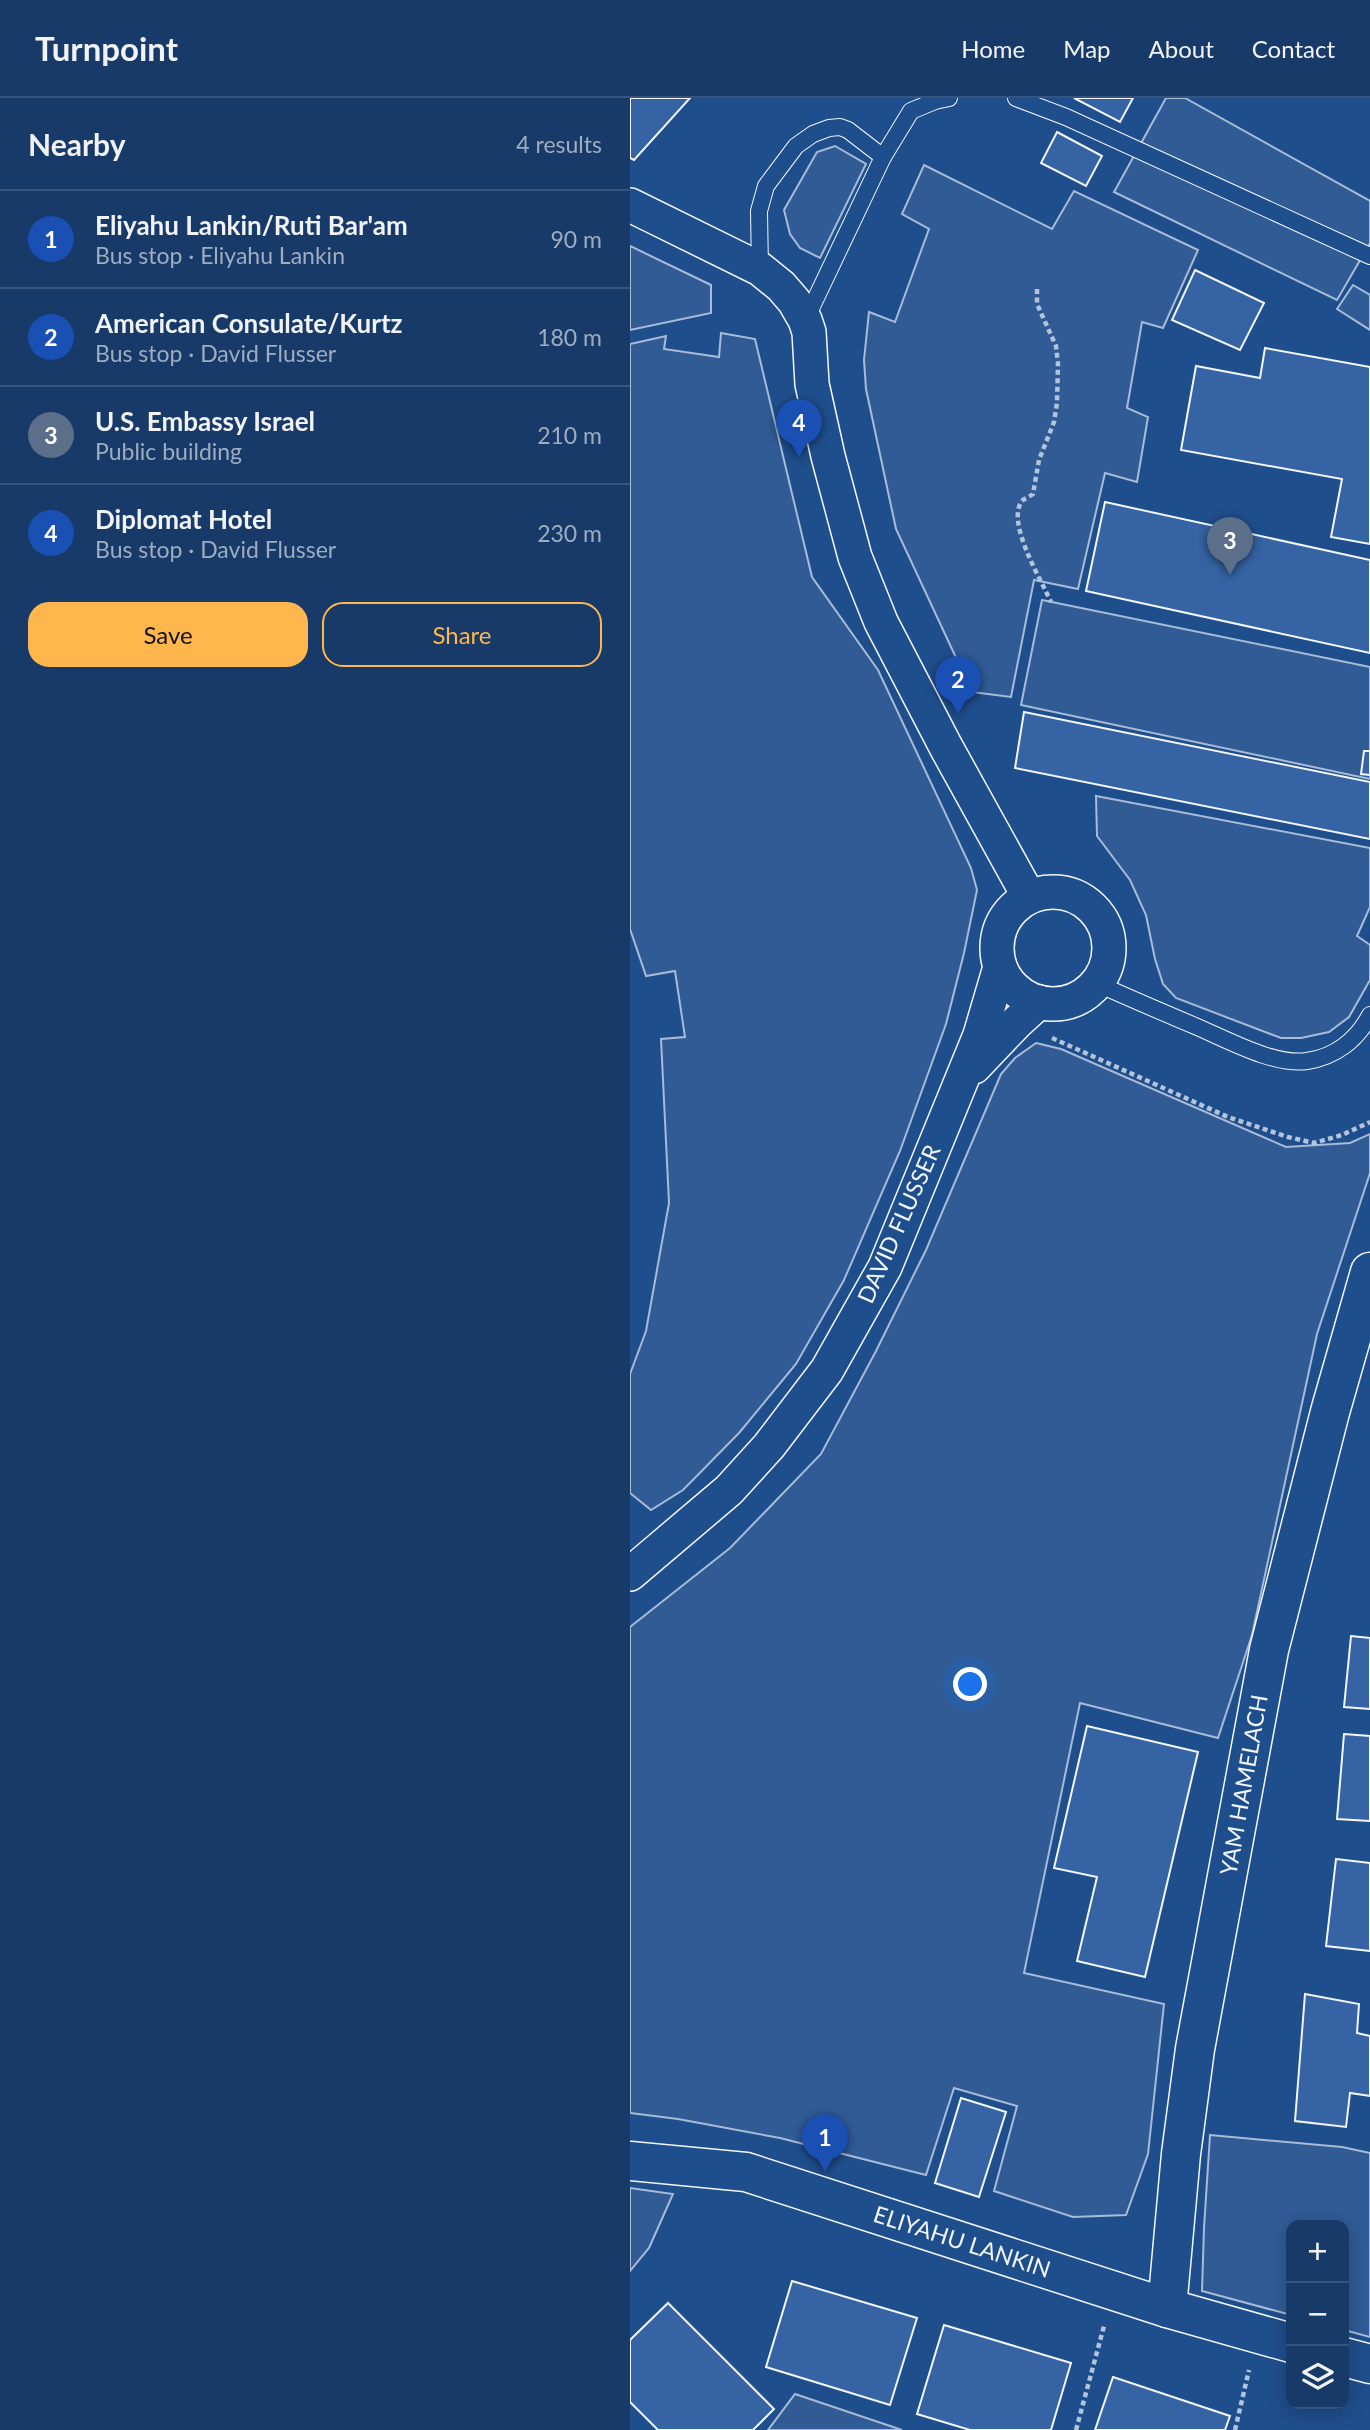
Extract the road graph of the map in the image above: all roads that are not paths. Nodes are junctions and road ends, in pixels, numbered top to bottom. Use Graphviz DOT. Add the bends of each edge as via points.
graph roads {
  1 [pos="949,98"];
  2 [pos="1016,98"];
  3 [pos="883,157"];
  4 [pos="630,205"];
  5 [pos="1370,256"];
  6 [pos="760,269"];
  7 [pos="805,320"];
  8 [pos="1029,897"];
  9 [pos="1000,967"];
  10 [pos="1096,983"];
  11 [pos="1040,1002"];
  12 [pos="1370,1015"];
  13 [pos="960,1083"];
  14 [pos="1370,1272"];
  15 [pos="630,1574"];
  16 [pos="630,2161"];
  17 [pos="1167,2308"];
  18 [pos="1274,2338"];
  1 -- 3 [label="lane" via="911,111"];
  2 -- 5 [label="lane"];
  3 -- 6 [label="lane" via="840,127 813,134 796,146 766,186 759,211"];
  3 -- 7 [label="lane"];
  4 -- 6 [label="street"];
  6 -- 7 [label="street" via="781,286"];
  7 -- 8 [label="street" via="812,384 855,557 881,622"];
  8 -- 9 [label="street" via="1004,919 998,934"];
  8 -- 10 [label="street" via="1059,892 1086,903 1097,914 1108,941 1108,956"];
  9 -- 11 [label="street" via="1009,983"];
  9 -- 13 [label="street, DAVID FLUSSER"];
  10 -- 11 [label="street" via="1071,1001"];
  10 -- 12 [label="lane" via="1249,1049 1289,1061 1307,1062 1335,1053 1351,1042"];
  11 -- 13 [label="street, DAVID FLUSSER"];
  13 -- 15 [label="street, DAVID FLUSSER" via="885,1267 827,1370 729,1490"];
  14 -- 17 [label="street, YAM HAMELACH" via="1269,1650 1195,2049"];
  16 -- 17 [label="street, ELIYAHU LANKIN" via="746,2172"];
  17 -- 18 [label="street, ELIYAHU LANKIN"];
}
